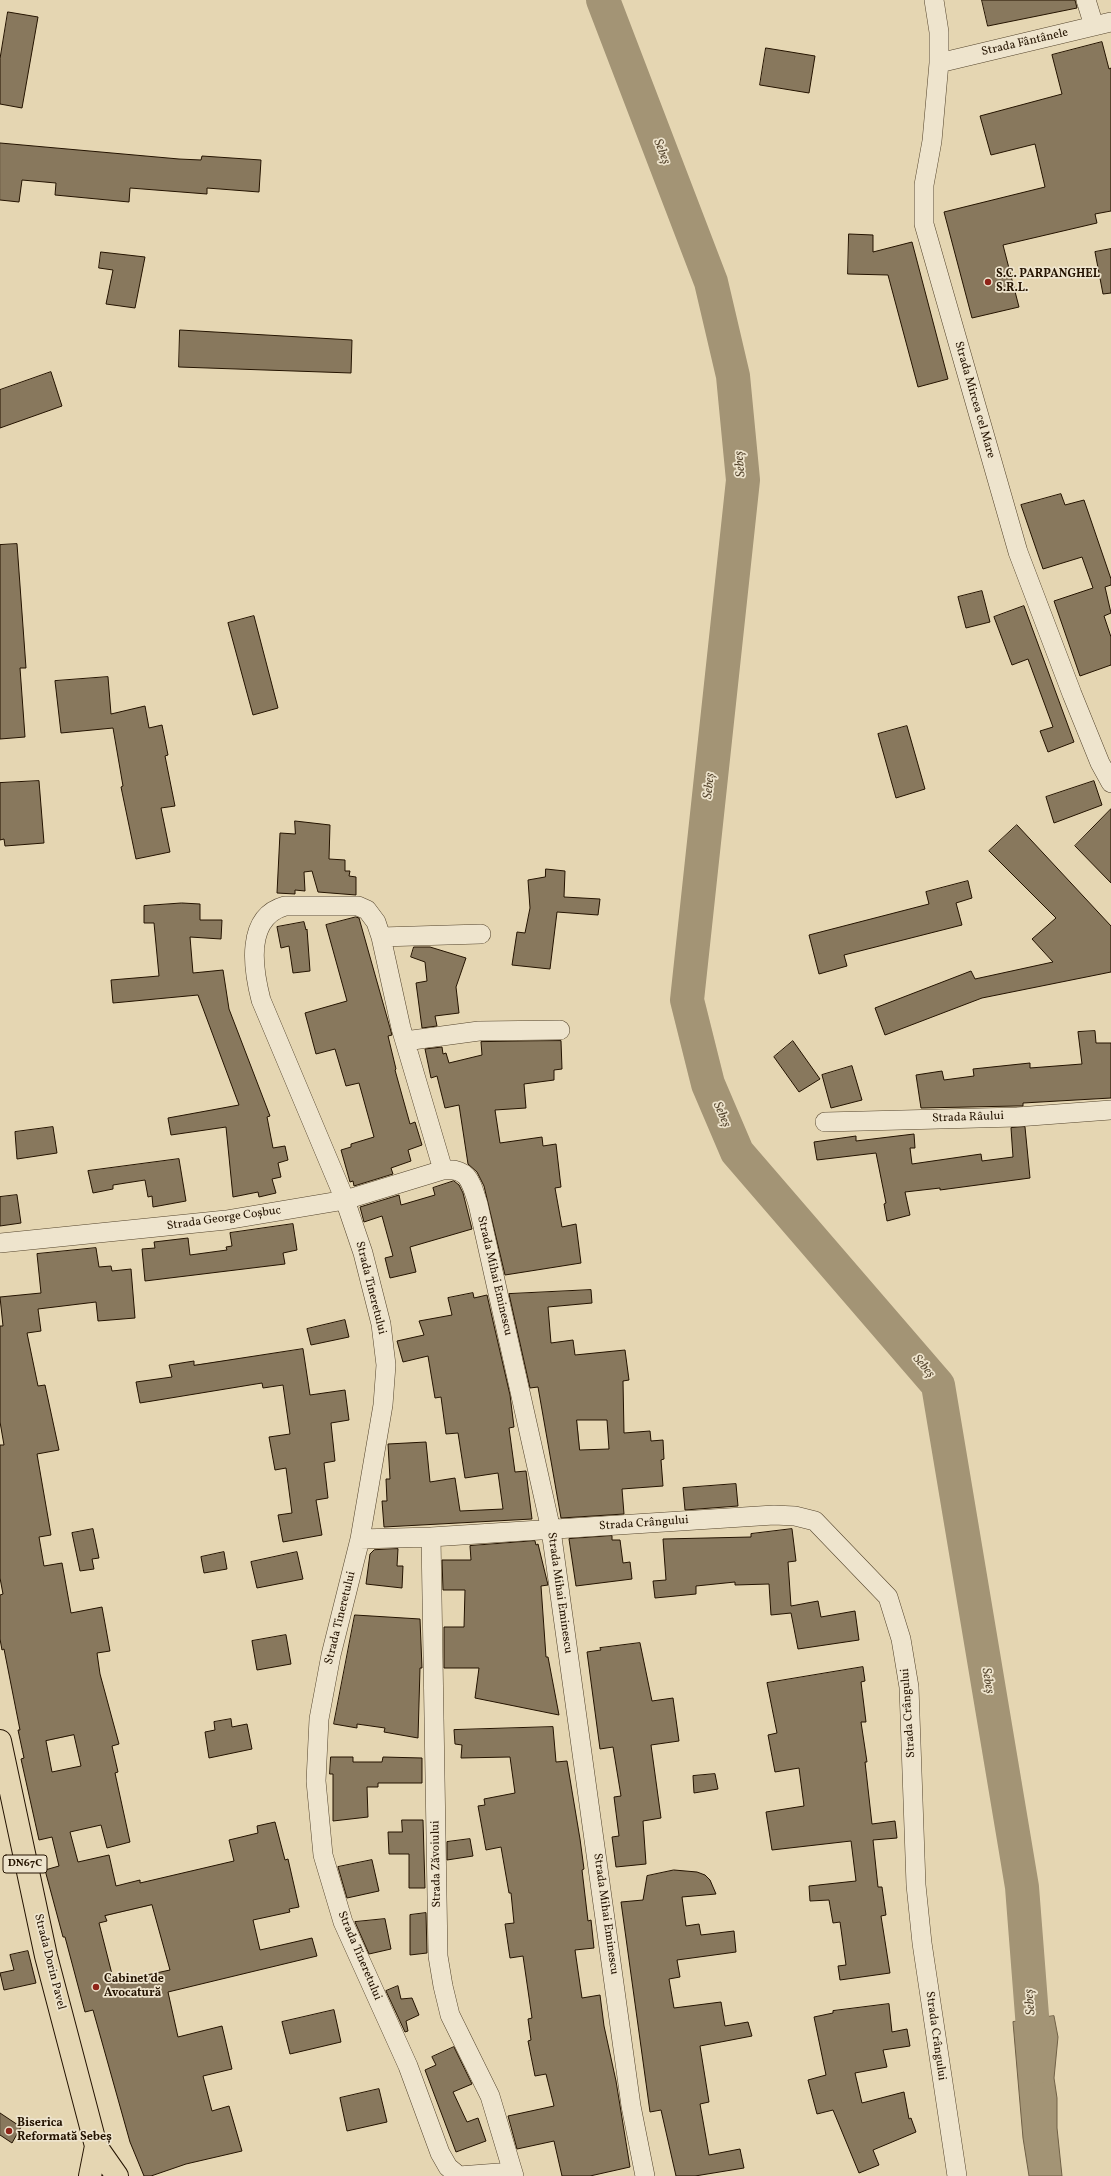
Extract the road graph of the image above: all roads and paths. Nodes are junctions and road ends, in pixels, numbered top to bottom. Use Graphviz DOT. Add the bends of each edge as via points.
graph roads {
  1 [pos="934,0"];
  2 [pos="1086,0"];
  3 [pos="1102,24"];
  4 [pos="939,63"];
  5 [pos="1111,783"];
  6 [pos="481,934"];
  7 [pos="381,937"];
  8 [pos="560,1030"];
  9 [pos="405,1041"];
  10 [pos="1111,1110"];
  11 [pos="825,1122"];
  12 [pos="443,1170"];
  13 [pos="345,1200"];
  14 [pos="0,1243"];
  15 [pos="551,1530"];
  16 [pos="431,1537"];
  17 [pos="360,1539"];
  18 [pos="0,1741"];
  19 [pos="96,2146"];
  20 [pos="513,2174"];
  21 [pos="90,2176"];
  22 [pos="117,2176"];
  23 [pos="645,2176"];
  24 [pos="957,2176"];
  1 -- 4 [label="street, Strada Mircea cel Mare" via="940,32"];
  2 -- 3 [label="street"];
  3 -- 4 [label="street, Strada Fântânele"];
  4 -- 5 [label="street, Strada Mircea cel Mare" via="932,142 924,185 924,224 1018,552 1100,764"];
  6 -- 7 [label="street"];
  7 -- 9 [label="street"];
  7 -- 13 [label="street, Strada Tineretului" via="376,922 367,910 358,906 285,906 275,909 259,925 254,953 255,978 261,1000"];
  8 -- 9 [label="street" via="479,1031"];
  9 -- 12 [label="street"];
  10 -- 11 [label="street, Strada Râului" via="1016,1117"];
  12 -- 13 [label="street, Strada George Coșbuc"];
  12 -- 15 [label="street, Strada Mihai Eminescu" via="454,1168 462,1171 470,1181 478,1204"];
  13 -- 14 [label="street, Strada George Coșbuc" via="226,1220"];
  13 -- 17 [label="street, Strada Tineretului" via="363,1253 381,1324 386,1365 383,1405"];
  15 -- 16 [label="street, Strada Crângului"];
  15 -- 23 [label="street, Strada Mihai Eminescu" via="631,2106"];
  15 -- 24 [label="street, Strada Crângului" via="774,1515 795,1516 815,1521 888,1597 901,1639 909,1687 916,1885 921,1936"];
  16 -- 17 [label="street, Strada Crângului"];
  16 -- 20 [label="street, Strada Zăvoiului" via="438,1956 450,2015 490,2096"];
  17 -- 20 [label="street, Strada Tineretului" via="331,1655 319,1719 316,1782 323,1855 343,1922 408,2066 440,2153 448,2167 459,2176"];
  18 -- 19 [label="main road, Strada Dorin Pavel / DN67C" via="46,1956"];
  19 -- 21 [label="main road, DN67C"];
  19 -- 22 [label="main road, Strada Dorin Pavel / DN67C"];
}
